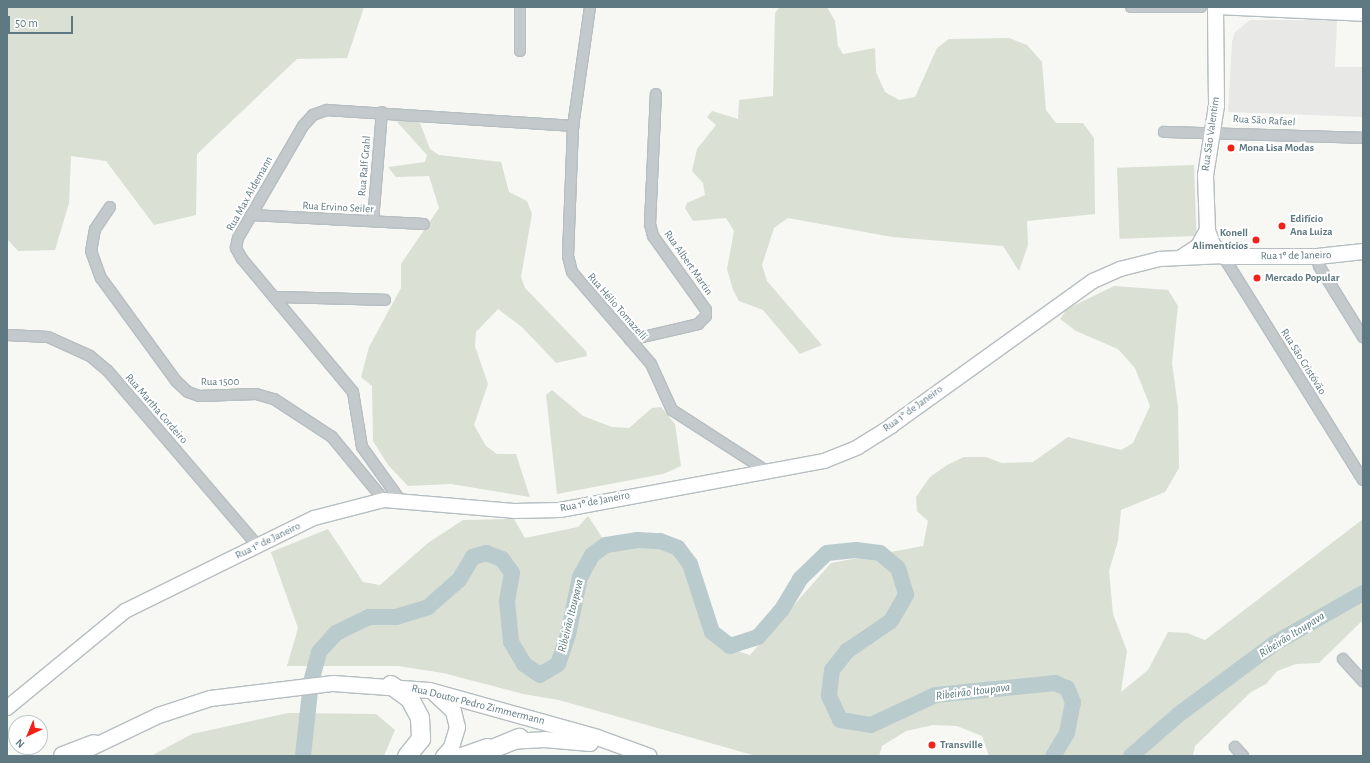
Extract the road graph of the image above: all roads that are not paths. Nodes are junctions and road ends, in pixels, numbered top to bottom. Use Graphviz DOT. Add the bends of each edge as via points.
graph roads {
  1 [pos="520,7"];
  2 [pos="590,7"];
  3 [pos="1131,7"];
  4 [pos="1201,7"];
  5 [pos="1216,7"];
  6 [pos="1357,12"];
  7 [pos="520,51"];
  8 [pos="656,94"];
  9 [pos="382,112"];
  10 [pos="572,126"];
  11 [pos="1212,131"];
  12 [pos="1164,132"];
  13 [pos="1363,138"];
  14 [pos="110,207"];
  15 [pos="251,215"];
  16 [pos="373,221"];
  17 [pos="424,224"];
  18 [pos="1207,230"];
  19 [pos="1363,251"];
  20 [pos="1224,256"];
  21 [pos="1317,256"];
  22 [pos="1181,257"];
  23 [pos="274,297"];
  24 [pos="385,300"];
  25 [pos="7,335"];
  26 [pos="1363,336"];
  27 [pos="630,340"];
  28 [pos="765,470"];
  29 [pos="1363,480"];
  30 [pos="384,500"];
  31 [pos="400,500"];
  32 [pos="258,546"];
  33 [pos="1343,659"];
  34 [pos="1363,681"];
  35 [pos="391,685"];
  36 [pos="429,690"];
  37 [pos="7,708"];
  38 [pos="519,738"];
  39 [pos="94,744"];
  40 [pos="1235,747"];
  41 [pos="63,756"];
  42 [pos="76,756"];
  43 [pos="408,756"];
  44 [pos="443,756"];
  45 [pos="458,756"];
  46 [pos="475,756"];
  47 [pos="643,756"];
  48 [pos="649,756"];
  49 [pos="1243,756"];
  1 -- 7 [label="street"];
  2 -- 10 [label="street, Rua Hélio Tomazelli"];
  3 -- 4 [label="street"];
  5 -- 6 [label="street"];
  5 -- 11 [label="main road, Rua São Valentim" via="1217,84"];
  8 -- 27 [label="street, Rua Albert Martin" via="650,224 653,236 706,310 706,316 698,324"];
  9 -- 10 [label="street, Rua Max Aldemann"];
  9 -- 15 [label="street, Rua Max Aldemann" via="327,110 313,115 302,126"];
  9 -- 16 [label="street, Rua Ralf Grahl"];
  10 -- 27 [label="street, Rua Hélio Tomazelli" via="568,256 572,272"];
  11 -- 12 [label="street, Rua São Rafael"];
  11 -- 13 [label="street, Rua São Rafael"];
  11 -- 18 [label="main road, Rua São Valentim" via="1205,175"];
  14 -- 30 [label="street, Rua 1500" via="95,229 91,251 101,278 176,381 188,392 199,396 256,394 274,400 332,437"];
  15 -- 16 [label="street, Rua Ervino Seiler"];
  15 -- 23 [label="street, Rua Max Aldemann" via="236,248"];
  16 -- 17 [label="street, Rua Ervino Seiler"];
  18 -- 20 [label="main road, Rua São Valentim" via="1212,244"];
  18 -- 22 [label="street, Rua 1º de Janeiro" via="1198,246"];
  19 -- 21 [label="main road, Rua 1º de Janeiro"];
  20 -- 21 [label="main road, Rua 1º de Janeiro"];
  20 -- 22 [label="street, Rua 1º de Janeiro"];
  20 -- 29 [label="street, Rua São Cristóvão"];
  21 -- 26 [label="street" via="1319,266"];
  22 -- 28 [label="street, Rua 1º de Janeiro" via="1136,265 1093,281 858,447 824,461"];
  23 -- 24 [label="street"];
  23 -- 31 [label="street, Rua Max Aldemann" via="353,392 362,447"];
  25 -- 32 [label="street, Rua Martha Cordeiro" via="48,337 90,356 108,371"];
  27 -- 28 [label="street, Rua Hélio Tomazelli" via="658,375 672,410"];
  28 -- 31 [label="street, Rua 1º de Janeiro" via="560,510 514,511"];
  30 -- 31 [label="street, Rua 1º de Janeiro"];
  30 -- 32 [label="street, Rua 1º de Janeiro" via="314,518"];
  32 -- 37 [label="street, Rua 1º de Janeiro" via="125,611"];
  33 -- 34 [label="street"];
  35 -- 36 [label="main road, Rua Doutor Pedro Zimmermann"];
  35 -- 39 [label="main road, Rua Doutor Pedro Zimmermann" via="333,683 265,689 210,698 158,715"];
  35 -- 43 [label="highway" via="410,699 420,718 421,739"];
  36 -- 44 [label="main road" via="447,703 456,718 456,737"];
  36 -- 48 [label="main road, Rua Doutor Pedro Zimmermann" via="597,737"];
  38 -- 45 [label="main road, Rua Doutor Pedro Zimmermann"];
  38 -- 46 [label="highway"];
  38 -- 47 [label="main road, Rua Doutor Pedro Zimmermann" via="568,740"];
  39 -- 41 [label="highway"];
  39 -- 42 [label="main road, Rua Doutor Pedro Zimmermann"];
  40 -- 49 [label="street"];
}
